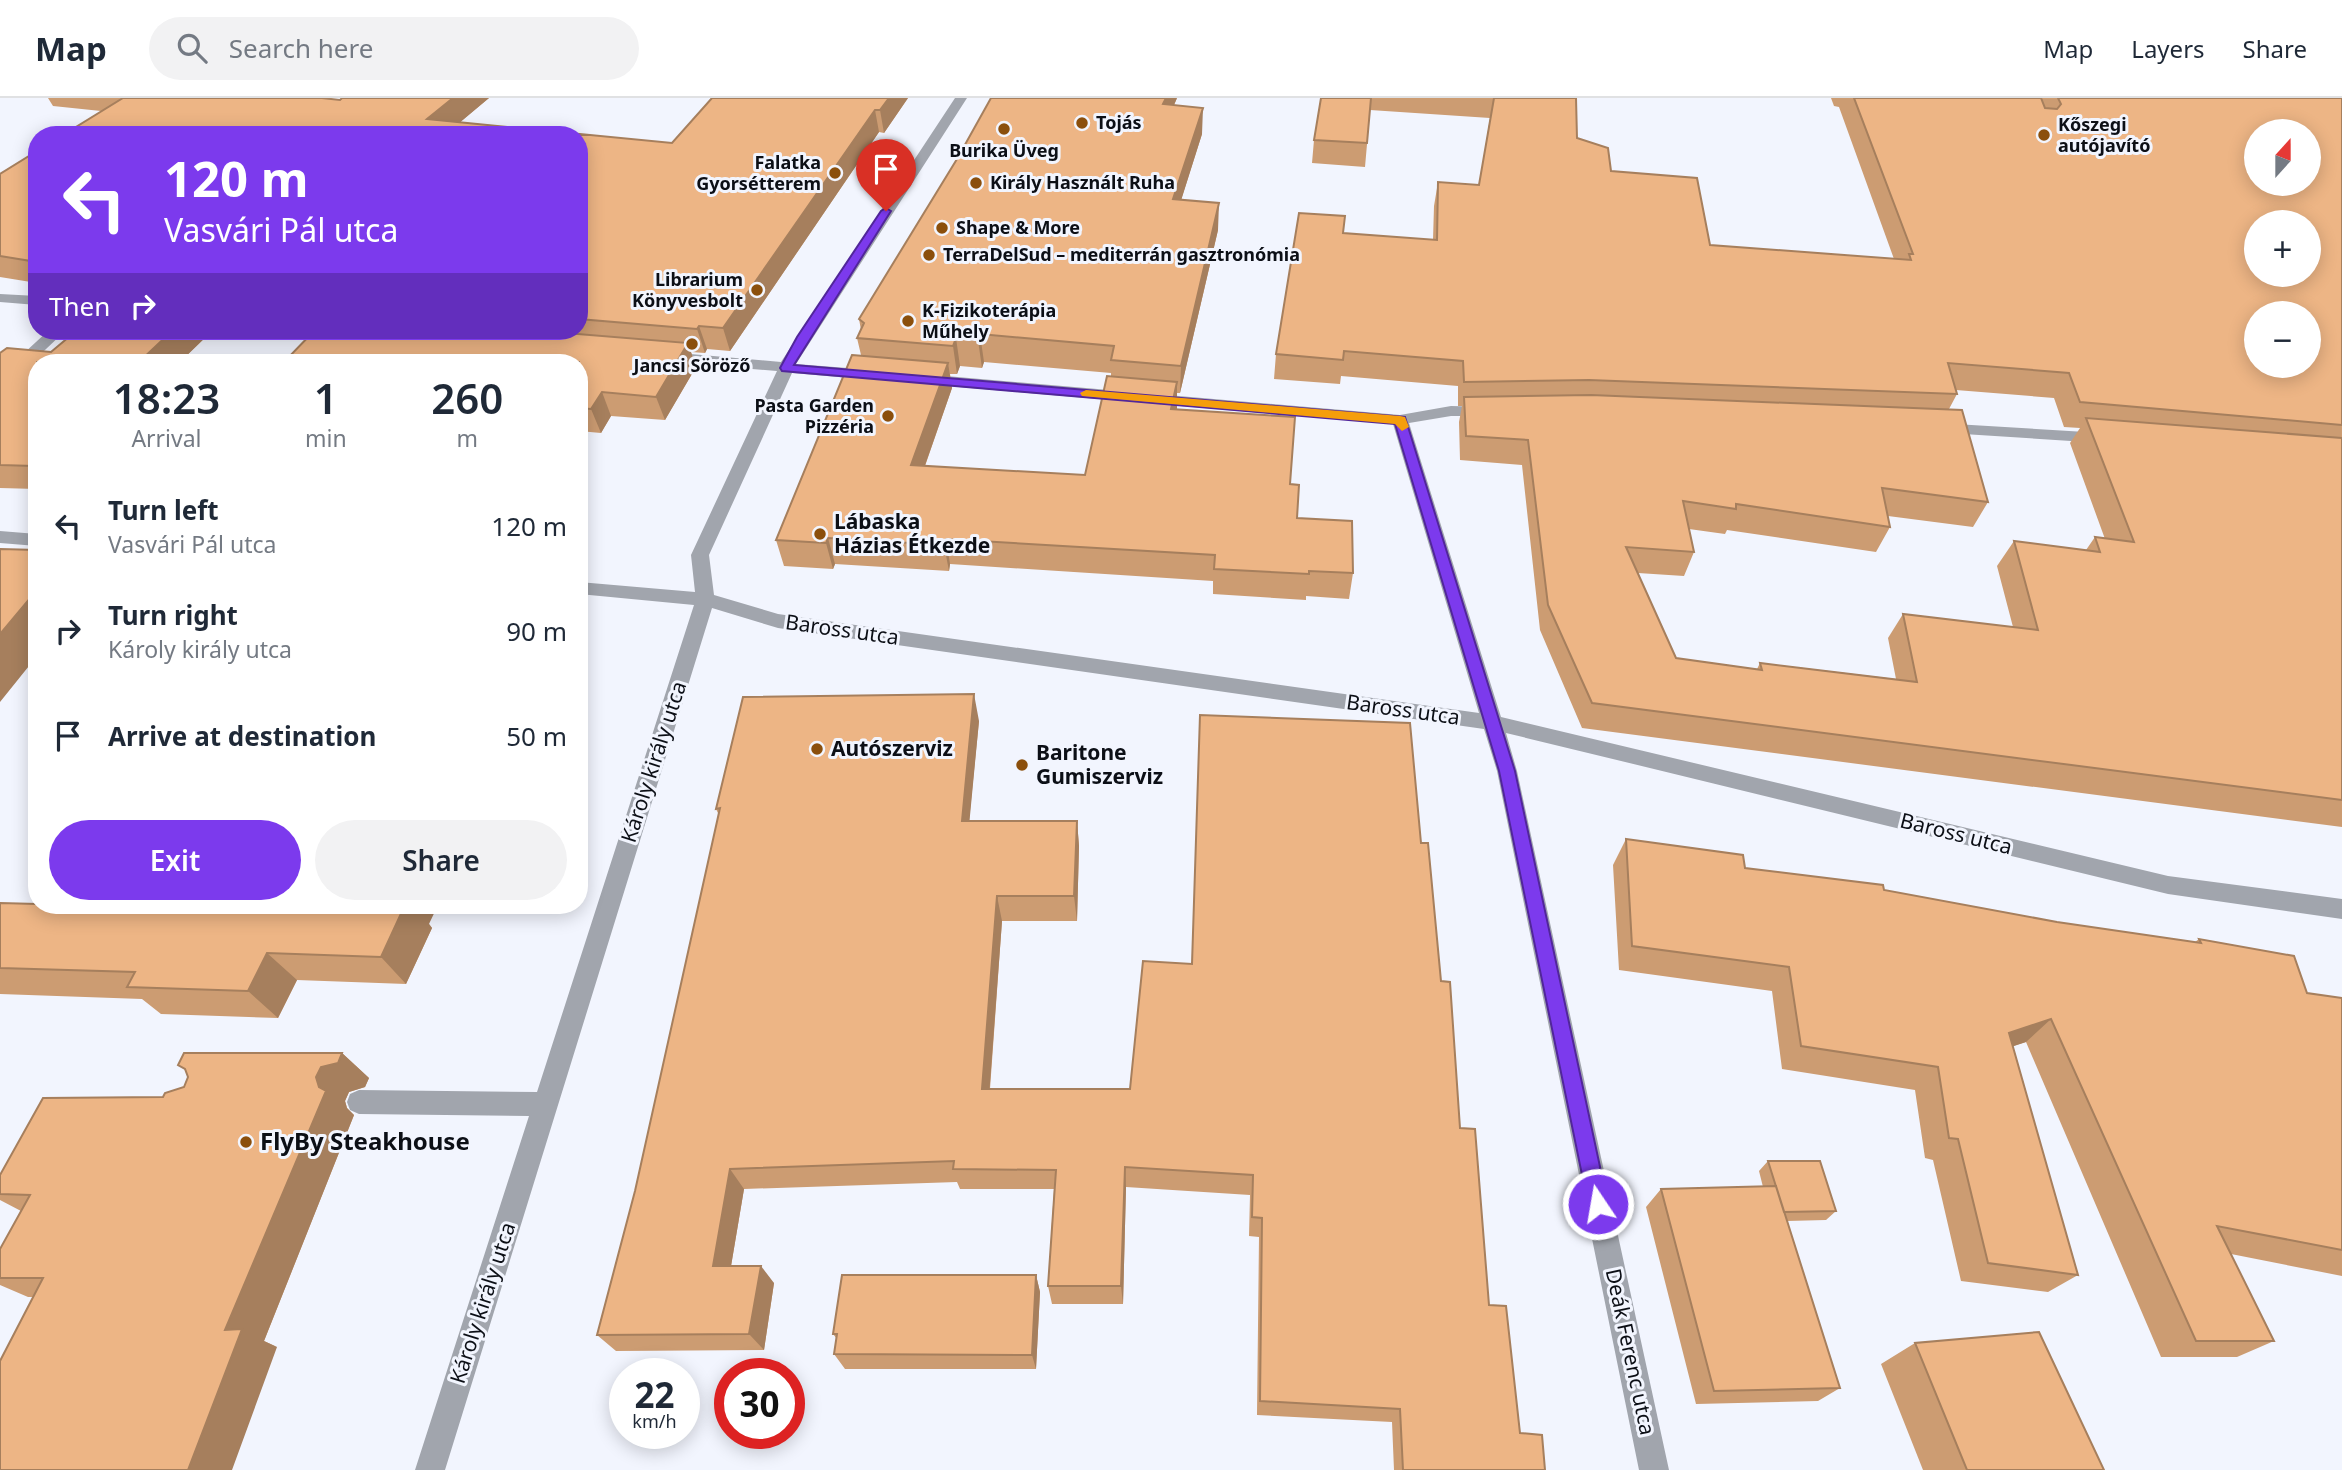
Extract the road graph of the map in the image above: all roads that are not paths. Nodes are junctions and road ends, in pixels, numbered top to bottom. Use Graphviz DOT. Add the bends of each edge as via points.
graph roads {
  1 [pos="961,98"];
  2 [pos="0,298"];
  3 [pos="28,300"];
  4 [pos="47,340"];
  5 [pos="32,354"];
  6 [pos="654,356"];
  7 [pos="28,358"];
  8 [pos="786,368"];
  9 [pos="884,376"];
  10 [pos="912,379"];
  11 [pos="0,384"];
  12 [pos="1506,412"];
  13 [pos="1400,420"];
  14 [pos="1927,427"];
  15 [pos="2117,439"];
  16 [pos="0,537"];
  17 [pos="28,539"];
  18 [pos="588,589"];
  19 [pos="705,599"];
  20 [pos="1495,723"];
  21 [pos="2342,909"];
  22 [pos="359,1102"];
  23 [pos="546,1104"];
  24 [pos="430,1470"];
  25 [pos="1654,1470"];
  1 -- 8 [label="street, Károly király utca"];
  2 -- 3 [label="street"];
  4 -- 5 [label="street"];
  6 -- 8 [label="street"];
  7 -- 11 [label="street"];
  8 -- 9 [label="street"];
  8 -- 19 [label="street, Károly király utca" via="700,555"];
  10 -- 13 [label="street"];
  12 -- 13 [label="street" via="1451,411"];
  13 -- 20 [label="street, Deák Ferenc utca"];
  14 -- 15 [label="street"];
  16 -- 17 [label="street"];
  18 -- 19 [label="street, Baross utca"];
  19 -- 20 [label="street, Baross utca" via="778,621"];
  19 -- 23 [label="street, Károly király utca"];
  20 -- 21 [label="street, Baross utca" via="2168,885"];
  20 -- 25 [label="street, Deák Ferenc utca"];
  22 -- 23 [label="street"];
  23 -- 24 [label="street, Károly király utca"];
}
